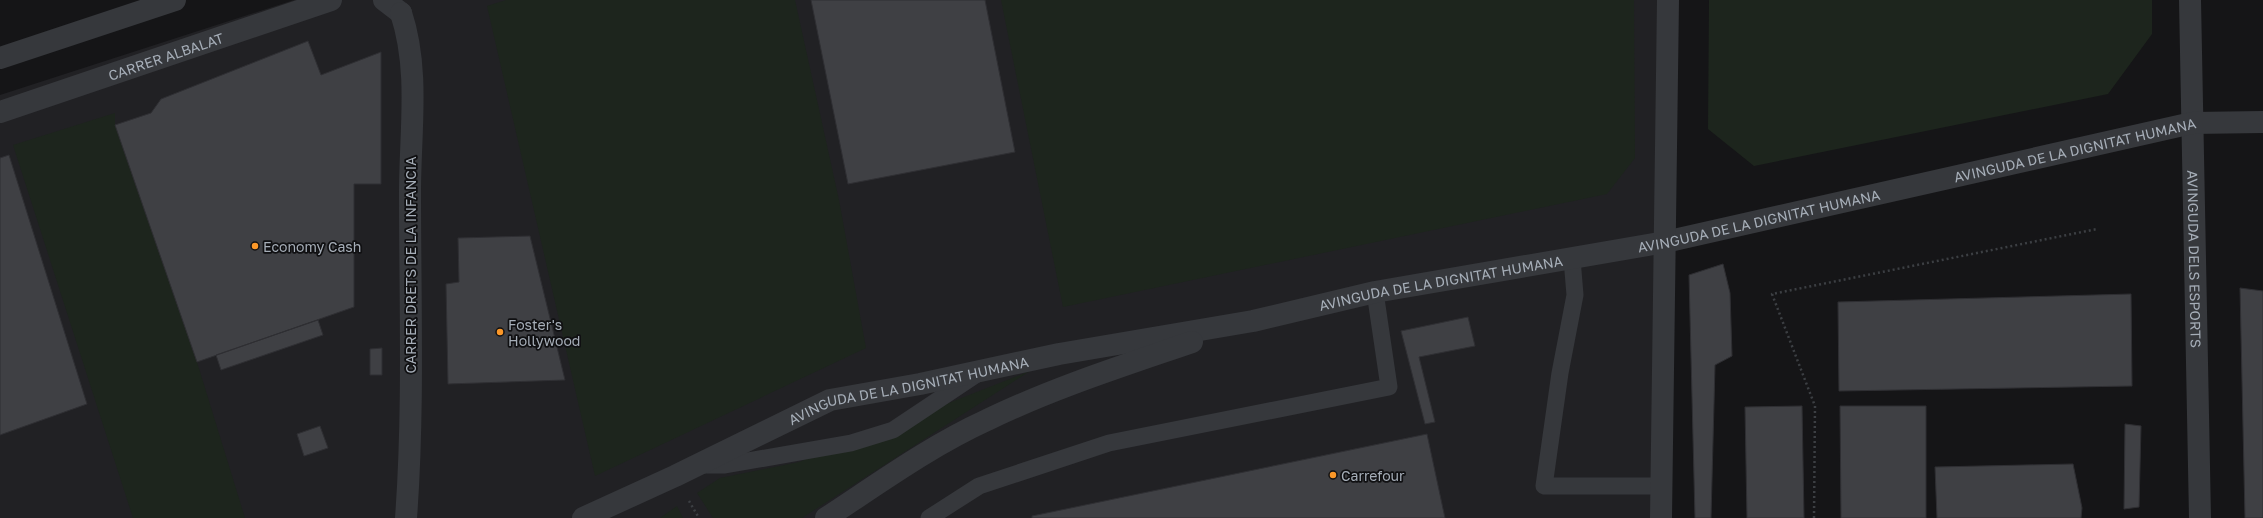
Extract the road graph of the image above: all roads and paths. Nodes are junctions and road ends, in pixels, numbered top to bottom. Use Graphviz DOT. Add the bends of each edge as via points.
graph roads {
  1 [pos="175,0"];
  2 [pos="331,0"];
  3 [pos="1668,0"];
  4 [pos="2190,0"];
  5 [pos="399,4"];
  6 [pos="0,58"];
  7 [pos="0,112"];
  8 [pos="2263,122"];
  9 [pos="2192,123"];
  10 [pos="2098,229"];
  11 [pos="1665,242"];
  12 [pos="1572,259"];
  13 [pos="1376,292"];
  14 [pos="1253,321"];
  15 [pos="984,370"];
  16 [pos="695,464"];
  17 [pos="1661,486"];
  18 [pos="406,518"];
  19 [pos="583,518"];
  20 [pos="826,518"];
  21 [pos="929,518"];
  22 [pos="1661,518"];
  23 [pos="1814,518"];
  24 [pos="2200,518"];
  1 -- 6 [label="street"];
  2 -- 7 [label="street, CARRER ALBALAT"];
  3 -- 11 [label="street"];
  4 -- 9 [label="street, AVINGUDA DELS ESPORTS"];
  5 -- 18 [label="street, CARRER DRETS DE LA INFANCIA" via="409,37 413,67 410,167 410,466"];
  8 -- 9 [label="street, AVINGUDA DE LA DIGNITAT HUMANA"];
  9 -- 11 [label="street, AVINGUDA DE LA DIGNITAT HUMANA"];
  9 -- 24 [label="street, AVINGUDA DELS ESPORTS"];
  10 -- 23 [label="path" via="1772,294 1815,406"];
  11 -- 12 [label="street, AVINGUDA DE LA DIGNITAT HUMANA"];
  11 -- 17 [label="street"];
  12 -- 13 [label="street, AVINGUDA DE LA DIGNITAT HUMANA"];
  12 -- 17 [label="lane" via="1575,295 1560,373 1544,486"];
  13 -- 14 [label="street, AVINGUDA DE LA DIGNITAT HUMANA"];
  13 -- 21 [label="lane" via="1389,387 1109,444 979,486"];
  14 -- 15 [label="street, AVINGUDA DE LA DIGNITAT HUMANA" via="1059,354"];
  14 -- 20 [label="street, AVINGUDA DE LA DIGNITAT HUMANA" via="1060,387 985,420"];
  15 -- 16 [label="street, AVINGUDA DE LA DIGNITAT HUMANA" via="830,400"];
  15 -- 16 [label="lane" via="893,430 851,443 725,465"];
  16 -- 19 [label="street, AVINGUDA DE LA DIGNITAT HUMANA"];
  17 -- 22 [label="street"];
}
